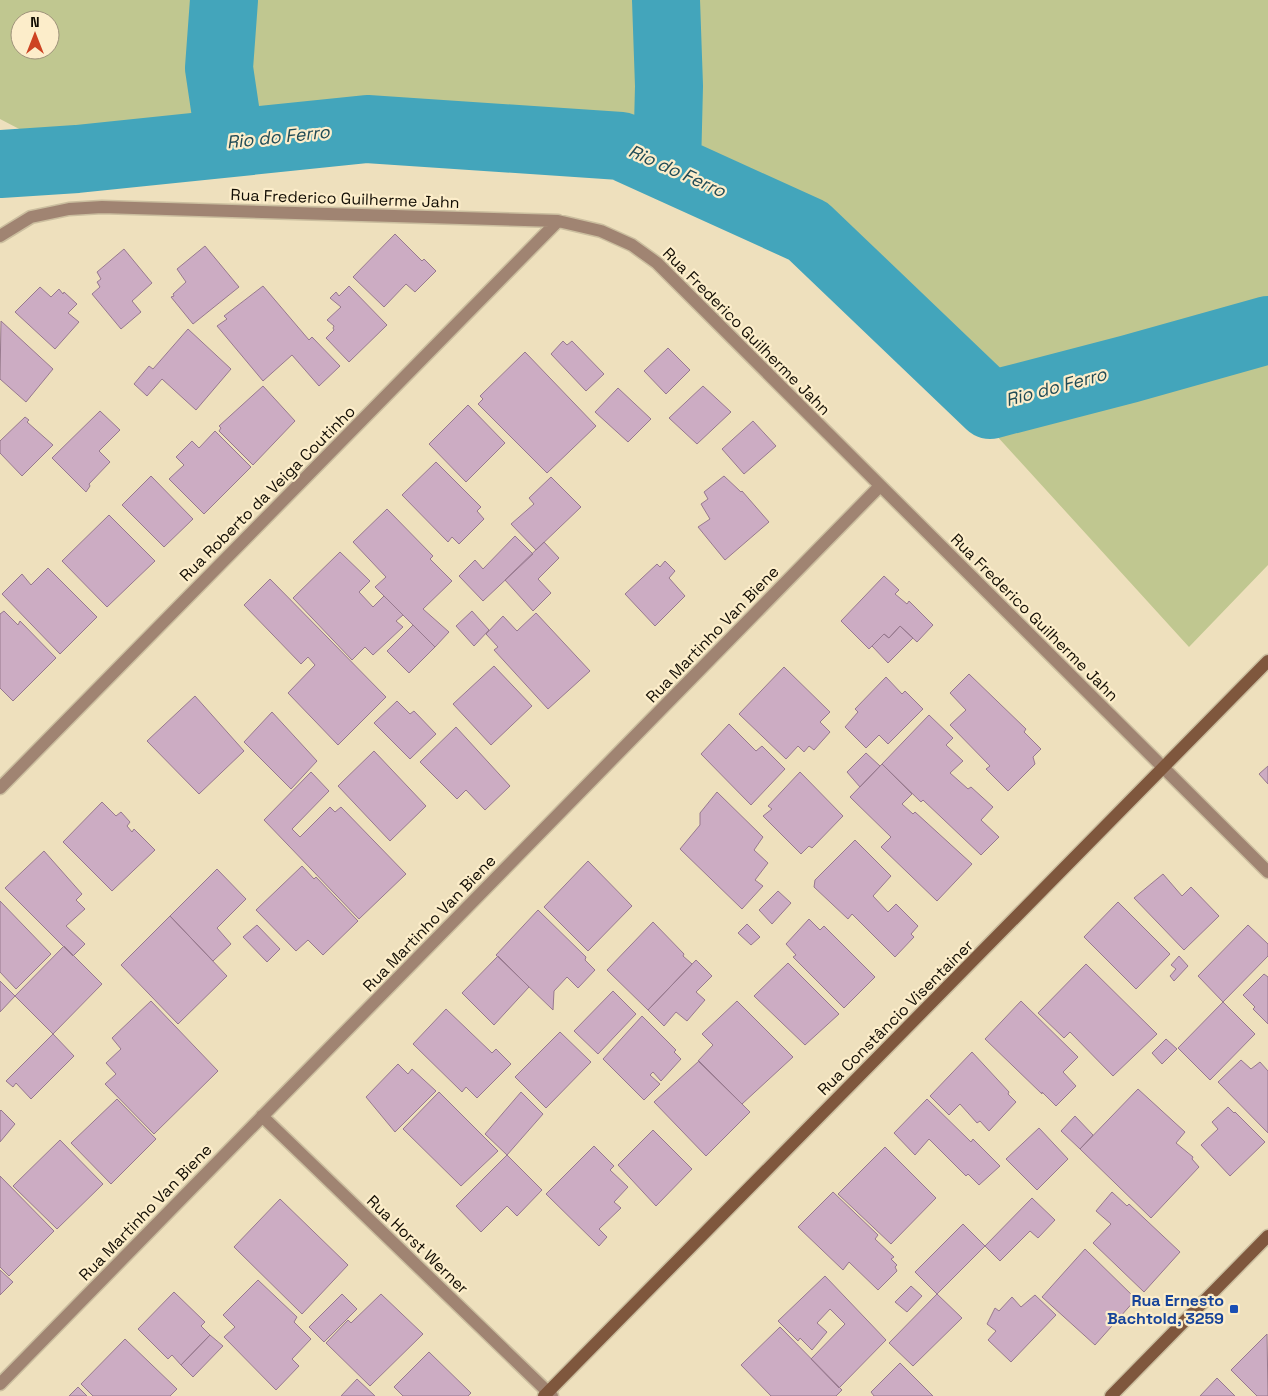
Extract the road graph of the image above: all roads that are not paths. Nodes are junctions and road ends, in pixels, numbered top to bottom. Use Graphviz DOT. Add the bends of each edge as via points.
graph roads {
  1 [pos="558,221"];
  2 [pos="0,236"];
  3 [pos="880,486"];
  4 [pos="1268,661"];
  5 [pos="1163,767"];
  6 [pos="0,788"];
  7 [pos="1268,872"];
  8 [pos="262,1116"];
  9 [pos="1268,1236"];
  10 [pos="0,1384"];
  11 [pos="548,1395"];
  12 [pos="1111,1396"];
  1 -- 2 [label="street, Rua Frederico Guilherme Jahn" via="102,207 70,209 31,218"];
  1 -- 3 [label="street, Rua Frederico Guilherme Jahn" via="602,231 632,245 657,263"];
  1 -- 6 [label="street, Rua Roberto da Veiga Coutinho"];
  3 -- 5 [label="street, Rua Frederico Guilherme Jahn"];
  3 -- 8 [label="street, Rua Martinho Van Biene"];
  4 -- 5 [label="street, Rua Constâncio Visentainer"];
  5 -- 7 [label="street, Rua Frederico Guilherme Jahn"];
  5 -- 11 [label="street, Rua Constâncio Visentainer"];
  8 -- 10 [label="street, Rua Martinho Van Biene"];
  8 -- 11 [label="street, Rua Horst Werner"];
  9 -- 12 [label="street"];
}
